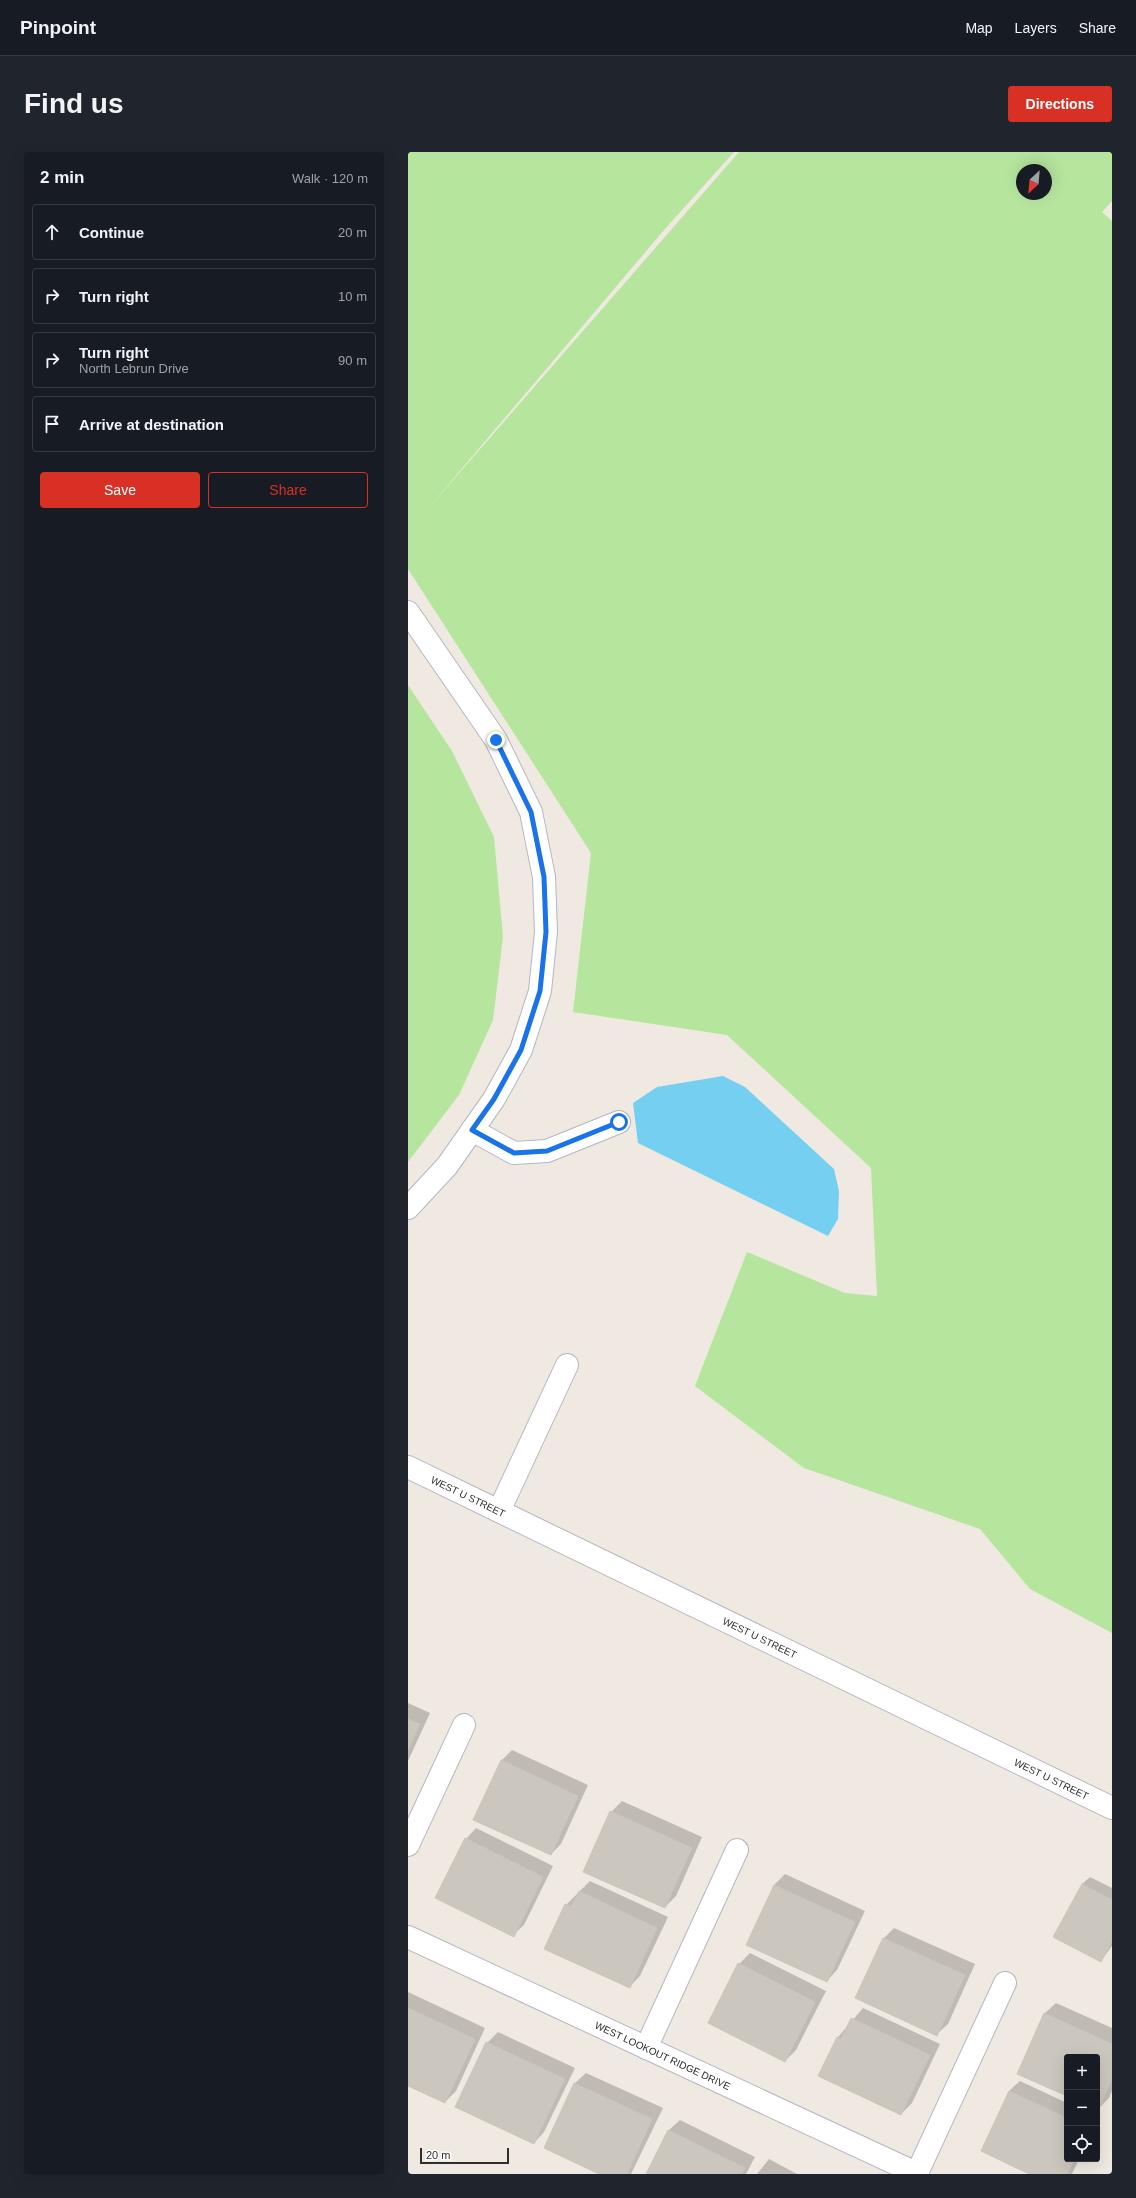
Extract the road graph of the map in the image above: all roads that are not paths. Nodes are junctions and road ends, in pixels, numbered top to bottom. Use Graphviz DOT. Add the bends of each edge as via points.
graph roads {
  1 [pos="408,612"];
  2 [pos="619,1122"];
  3 [pos="472,1130"];
  4 [pos="408,1208"];
  5 [pos="567,1365"];
  6 [pos="408,1467"];
  7 [pos="499,1511"];
  8 [pos="464,1725"];
  9 [pos="1112,1808"];
  10 [pos="408,1845"];
  11 [pos="737,1850"];
  12 [pos="408,1937"];
  13 [pos="1005,1983"];
  14 [pos="646,2048"];
  15 [pos="918,2174"];
  1 -- 3 [label="street" via="496,740 531,812 544,877 546,932 540,991 521,1050 494,1099"];
  2 -- 3 [label="street" via="547,1151 514,1153"];
  3 -- 4 [label="street" via="447,1166"];
  5 -- 7 [label="street"];
  6 -- 7 [label="street, WEST U STREET"];
  7 -- 9 [label="street, WEST U STREET"];
  8 -- 10 [label="street"];
  11 -- 14 [label="street"];
  12 -- 14 [label="street, WEST LOOKOUT RIDGE DRIVE"];
  13 -- 15 [label="street"];
  14 -- 15 [label="street, WEST LOOKOUT RIDGE DRIVE"];
}
